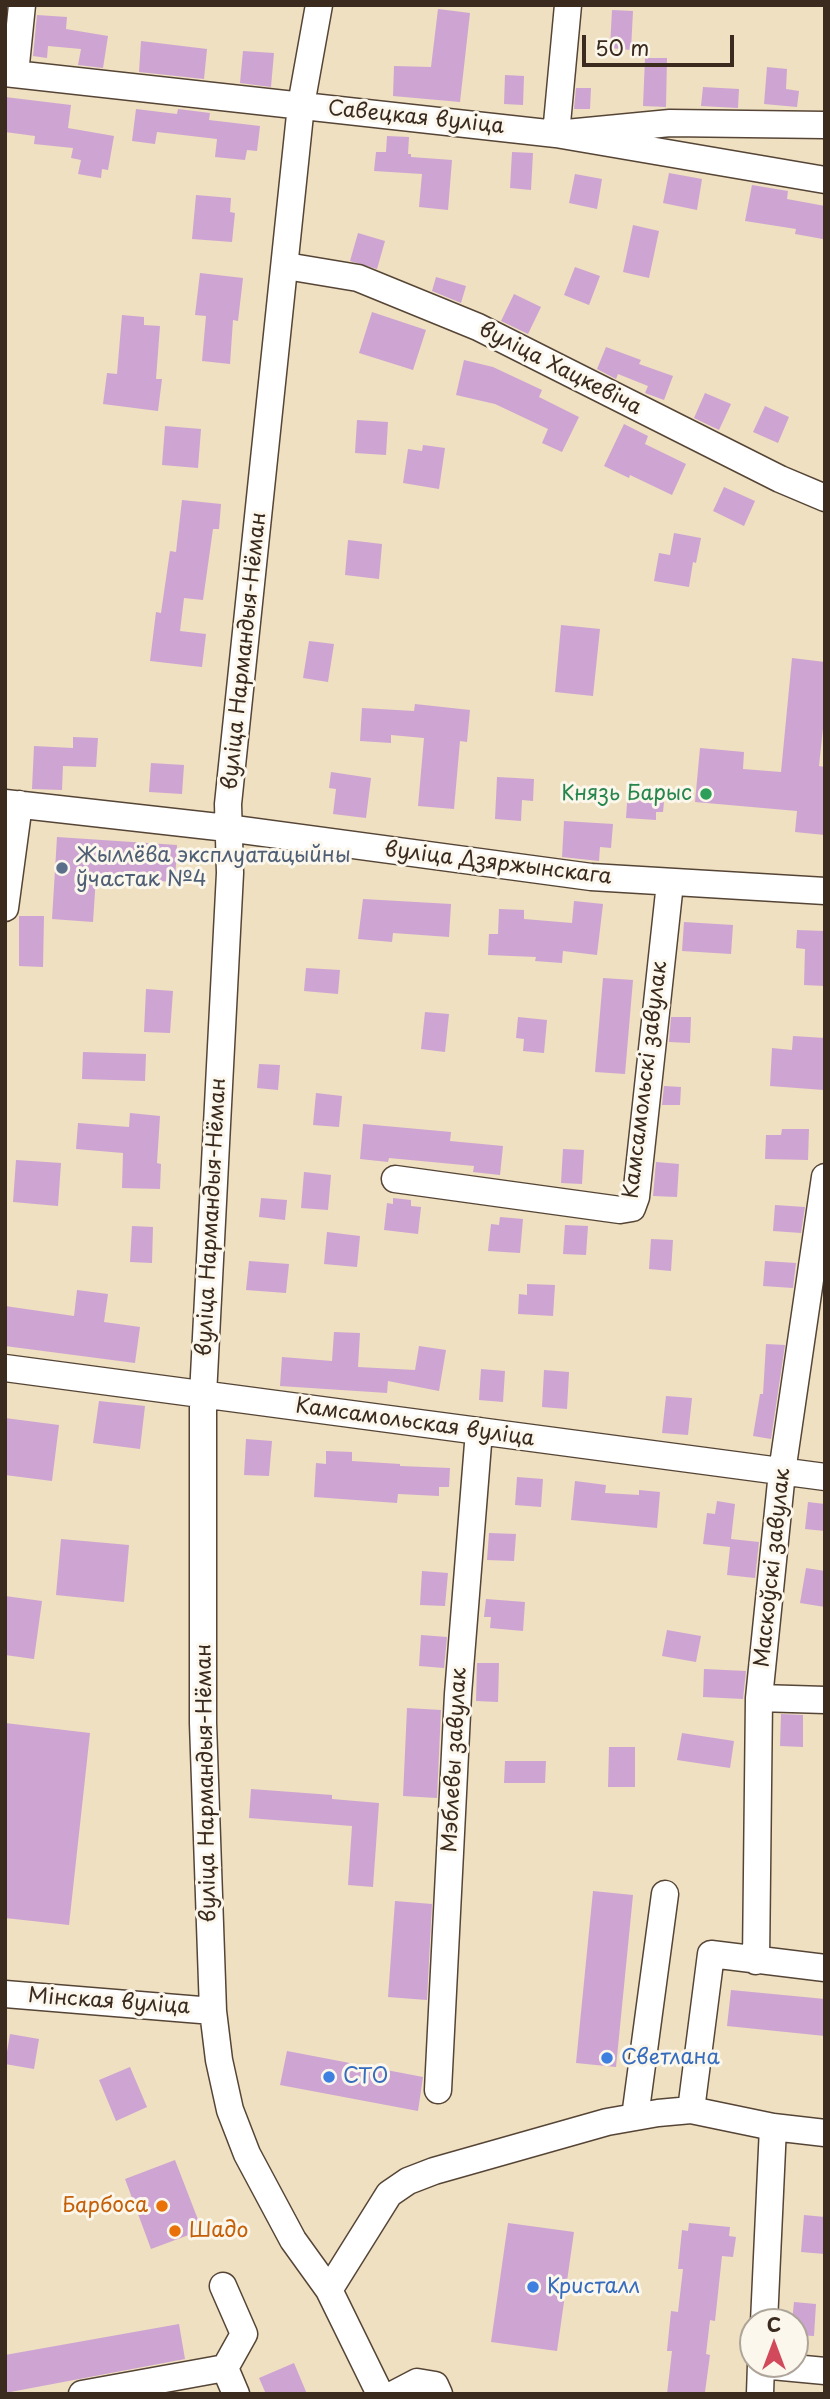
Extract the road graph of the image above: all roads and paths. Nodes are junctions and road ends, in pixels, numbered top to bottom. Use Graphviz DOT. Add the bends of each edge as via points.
graph roads {
  1 [pos="22,5"];
  2 [pos="319,5"];
  3 [pos="568,5"];
  4 [pos="10,73"];
  5 [pos="301,105"];
  6 [pos="825,125"];
  7 [pos="556,134"];
  8 [pos="825,180"];
  9 [pos="286,266"];
  10 [pos="825,498"];
  11 [pos="12,804"];
  12 [pos="228,828"];
  13 [pos="670,883"];
  14 [pos="825,891"];
  15 [pos="6,903"];
  16 [pos="5,908"];
  17 [pos="825,1177"];
  18 [pos="395,1179"];
  19 [pos="5,1368"];
  20 [pos="203,1395"];
  21 [pos="479,1431"];
  22 [pos="782,1472"];
  23 [pos="825,1477"];
  24 [pos="759,1698"];
  25 [pos="825,1700"];
  26 [pos="665,1894"];
  27 [pos="756,1961"];
  28 [pos="825,1968"];
  29 [pos="5,1994"];
  30 [pos="213,2011"];
  31 [pos="439,2090"];
  32 [pos="691,2110"];
  33 [pos="635,2117"];
  34 [pos="774,2127"];
  35 [pos="825,2133"];
  36 [pos="223,2286"];
  37 [pos="329,2290"];
  38 [pos="765,2308"];
  39 [pos="225,2368"];
  40 [pos="82,2394"];
  41 [pos="236,2394"];
  42 [pos="380,2394"];
  43 [pos="394,2394"];
  44 [pos="439,2394"];
  1 -- 4 [label="street"];
  2 -- 5 [label="street, вуліца Нармандыя-Нёман"];
  3 -- 7 [label="street"];
  4 -- 5 [label="street, Савецкая вуліца"];
  5 -- 7 [label="street, Савецкая вуліца"];
  5 -- 9 [label="street, вуліца Нармандыя-Нёман"];
  6 -- 7 [label="street" via="670,123"];
  7 -- 8 [label="street, Савецкая вуліца"];
  9 -- 10 [label="street, вуліца Хацкевіча" via="358,278 478,327"];
  9 -- 12 [label="street, вуліца Нармандыя-Нёман"];
  11 -- 12 [label="street, вуліца Дзяржынскага"];
  11 -- 15 [label="street"];
  12 -- 13 [label="street, вуліца Дзяржынскага" via="591,877"];
  12 -- 20 [label="street, вуліца Нармандыя-Нёман" via="230,873"];
  13 -- 14 [label="street, вуліца Дзяржынскага"];
  13 -- 18 [label="street, Камсамольскі завулак" via="632,1209"];
  15 -- 16 [label="street"];
  17 -- 22 [label="street, Маскоўскі завулак"];
  19 -- 20 [label="street, Камсамольская вуліца"];
  20 -- 21 [label="street, Камсамольская вуліца"];
  20 -- 30 [label="street, вуліца Нармандыя-Нёман" via="202,1723"];
  21 -- 22 [label="street, Камсамольская вуліца"];
  21 -- 31 [label="street, Мэблевы завулак" via="458,1694"];
  22 -- 23 [label="street, Камсамольская вуліца"];
  22 -- 24 [label="street, Маскоўскі завулак"];
  24 -- 25 [label="street"];
  24 -- 27 [label="street, Маскоўскі завулак"];
  26 -- 33 [label="street"];
  27 -- 28 [label="street"];
  27 -- 32 [label="street" via="711,1954"];
  29 -- 30 [label="street, Мінская вуліца"];
  30 -- 37 [label="street, вуліца Нармандыя-Нёман" via="230,2110 247,2154 293,2240"];
  32 -- 33 [label="street"];
  32 -- 34 [label="street"];
  33 -- 37 [label="street" via="408,2181 388,2194"];
  34 -- 35 [label="street"];
  34 -- 38 [label="street"];
  36 -- 39 [label="street" via="244,2334"];
  37 -- 42 [label="street, вуліца Нармандыя-Нёман"];
  39 -- 40 [label="street"];
  39 -- 41 [label="street"];
  43 -- 44 [label="street" via="417,2382 435,2385"];
}
